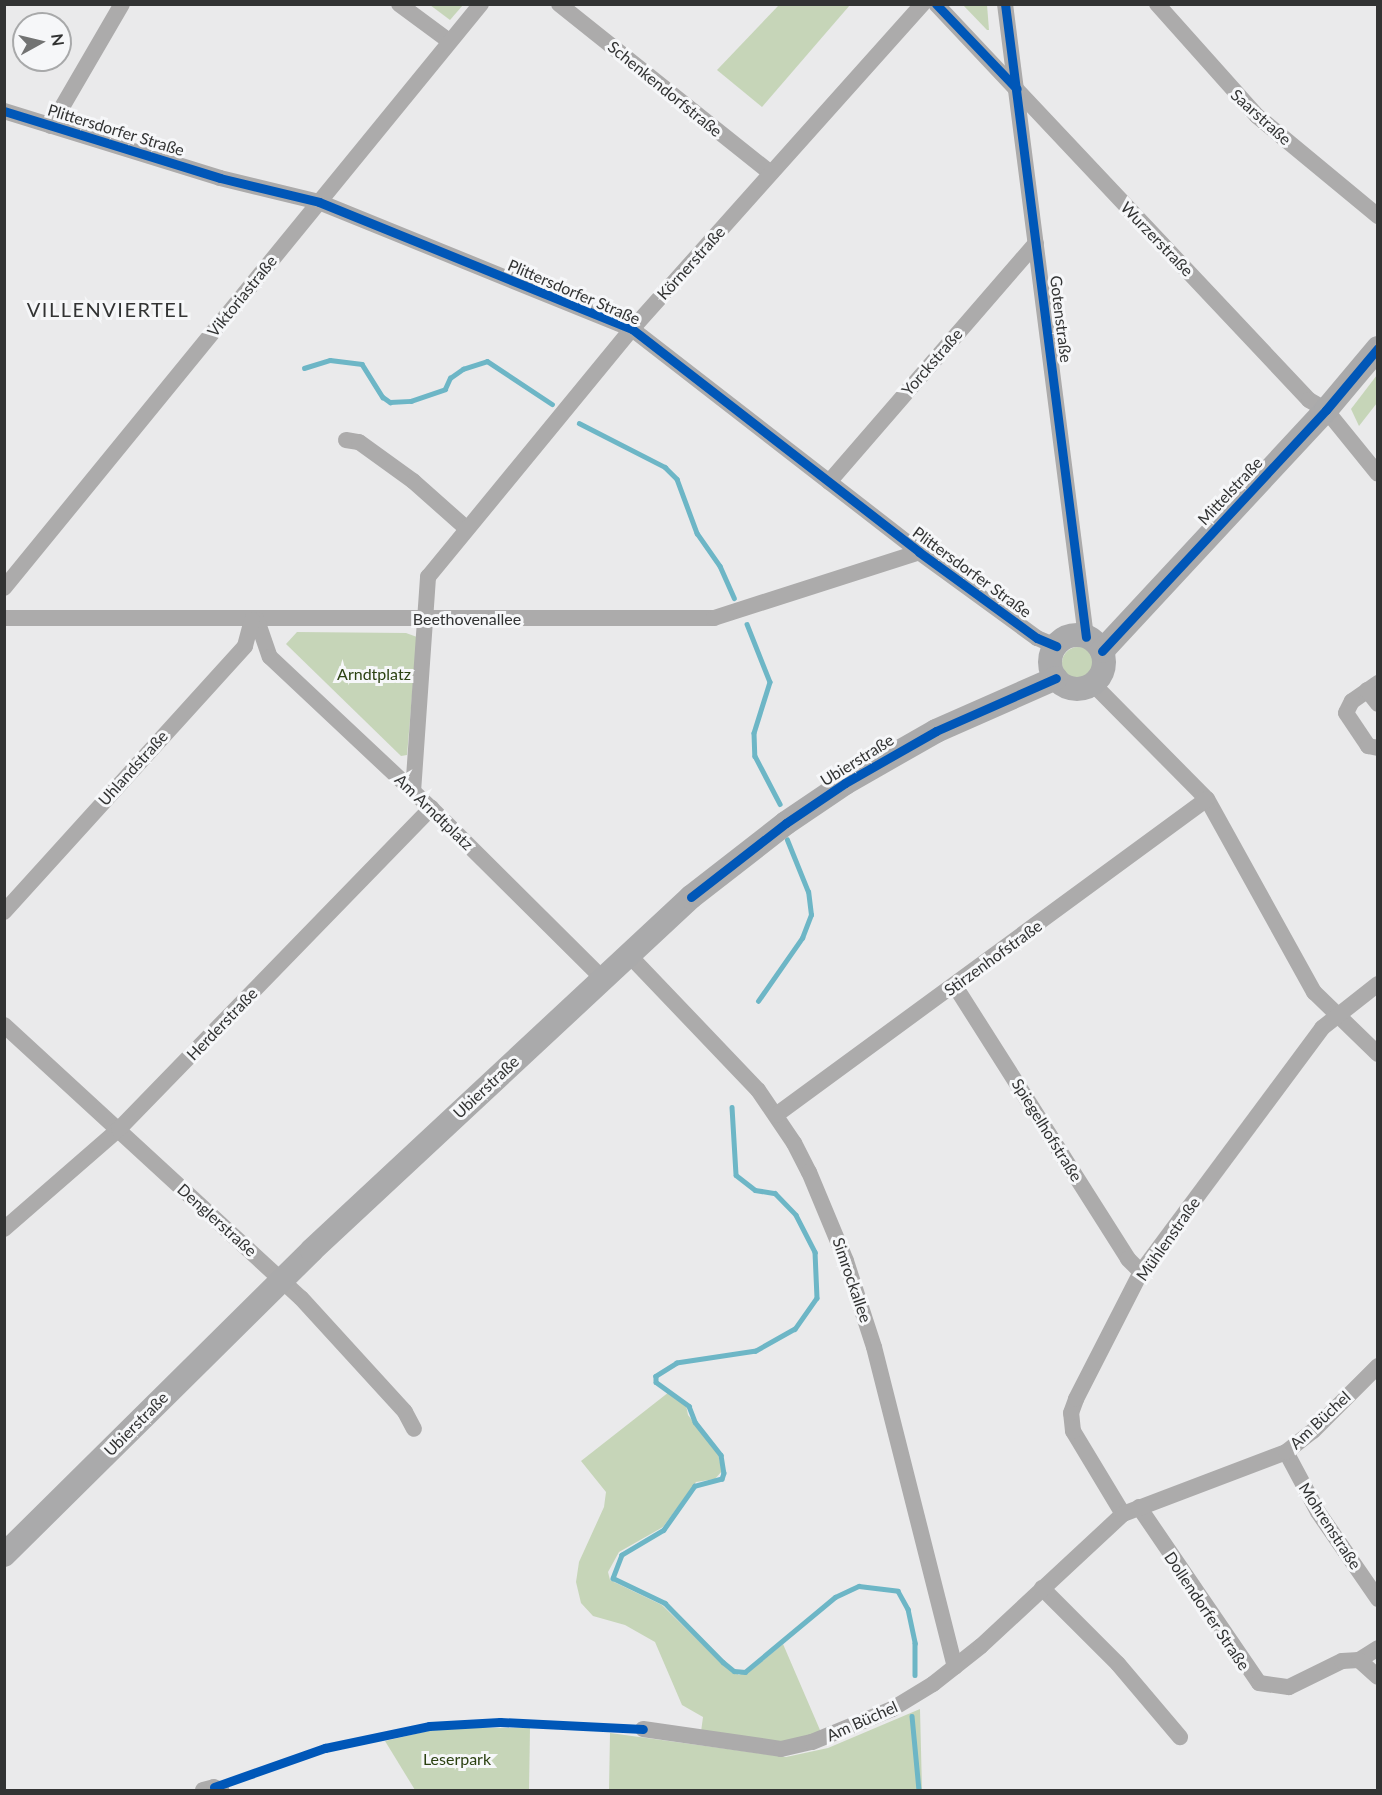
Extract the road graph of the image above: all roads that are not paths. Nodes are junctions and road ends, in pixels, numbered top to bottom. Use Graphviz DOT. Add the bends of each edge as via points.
graph roads {
  1 [pos="122,4"];
  2 [pos="399,4"];
  3 [pos="481,4"];
  4 [pos="559,4"];
  5 [pos="923,4"];
  6 [pos="936,4"];
  7 [pos="1005,4"];
  8 [pos="1157,4"];
  9 [pos="449,41"];
  10 [pos="1017,89"];
  11 [pos="4,111"];
  12 [pos="51,126"];
  13 [pos="771,173"];
  14 [pos="319,202"];
  15 [pos="1377,216"];
  16 [pos="1036,243"];
  17 [pos="632,329"];
  18 [pos="1377,348"];
  19 [pos="1326,410"];
  20 [pos="346,440"];
  21 [pos="1377,474"];
  22 [pos="829,482"];
  23 [pos="467,530"];
  24 [pos="918,552"];
  25 [pos="4,588"];
  26 [pos="4,618"];
  27 [pos="428,619"];
  28 [pos="254,620"];
  29 [pos="1094,644"];
  30 [pos="245,646"];
  31 [pos="1056,646"];
  32 [pos="264,649"];
  33 [pos="1056,678"];
  34 [pos="1093,684"];
  35 [pos="1374,692"];
  36 [pos="1377,748"];
  37 [pos="413,792"];
  38 [pos="1207,799"];
  39 [pos="431,808"];
  40 [pos="4,912"];
  41 [pos="628,954"];
  42 [pos="602,978"];
  43 [pos="1377,984"];
  44 [pos="956,986"];
  45 [pos="1336,1017"];
  46 [pos="4,1024"];
  47 [pos="1377,1054"];
  48 [pos="776,1115"];
  49 [pos="119,1129"];
  50 [pos="4,1229"];
  51 [pos="1141,1272"];
  52 [pos="282,1280"];
  53 [pos="1377,1366"];
  54 [pos="414,1429"];
  55 [pos="1287,1452"];
  56 [pos="1139,1507"];
  57 [pos="1123,1514"];
  58 [pos="4,1555"];
  59 [pos="1042,1588"];
  60 [pos="1377,1599"];
  61 [pos="1377,1648"];
  62 [pos="1359,1660"];
  63 [pos="956,1666"];
  64 [pos="1377,1677"];
  65 [pos="643,1729"];
  66 [pos="1180,1737"];
  67 [pos="203,1791"];
  68 [pos="221,1791"];
  1 -- 12 [label="street"];
  2 -- 9 [label="street"];
  3 -- 9 [label="street, Viktoriastraße"];
  4 -- 13 [label="street, Schenkendorfstraße"];
  5 -- 13 [label="street, Körnerstraße"];
  6 -- 10 [label="street, Wurzerstraße"];
  7 -- 10 [label="street, Gotenstraße"];
  8 -- 15 [label="street, Saarstraße" via="1257,116"];
  9 -- 14 [label="street, Viktoriastraße"];
  10 -- 16 [label="street, Gotenstraße"];
  10 -- 19 [label="street, Wurzerstraße" via="1309,400"];
  11 -- 12 [label="street, Plittersdorfer Straße"];
  12 -- 14 [label="street, Plittersdorfer Straße" via="220,178"];
  13 -- 17 [label="street, Körnerstraße"];
  14 -- 17 [label="street, Plittersdorfer Straße"];
  14 -- 25 [label="street, Viktoriastraße"];
  16 -- 22 [label="street, Yorckstraße"];
  16 -- 29 [label="street, Gotenstraße"];
  17 -- 22 [label="street, Plittersdorfer Straße"];
  17 -- 23 [label="street, Körnerstraße"];
  18 -- 19 [label="main road, Mittelstraße"];
  19 -- 21 [label="street, Wurzerstraße"];
  19 -- 29 [label="main road, Mittelstraße"];
  20 -- 23 [label="street" via="358,442 413,481"];
  22 -- 24 [label="street, Plittersdorfer Straße"];
  23 -- 27 [label="street, Körnerstraße" via="428,577"];
  24 -- 27 [label="street, Beethovenallee" via="714,618"];
  24 -- 31 [label="street, Plittersdorfer Straße" via="1037,638"];
  26 -- 28 [label="street, Beethovenallee"];
  27 -- 28 [label="street, Beethovenallee"];
  27 -- 37 [label="street"];
  28 -- 30 [label="street, Uhlandstraße"];
  28 -- 32 [label="street"];
  29 -- 31 [label="main road" via="1070,636"];
  29 -- 34 [label="main road" via="1103,669"];
  30 -- 32 [label="street"];
  30 -- 40 [label="street, Uhlandstraße"];
  31 -- 33 [label="main road" via="1051,662"];
  32 -- 37 [label="street, Am Arndtplatz"];
  33 -- 34 [label="main road" via="1069,688"];
  33 -- 41 [label="main road, Ubierstraße" via="936,731 845,783 744,854"];
  34 -- 38 [label="street"];
  35 -- 36 [label="street" via="1352,701 1346,713 1368,746"];
  37 -- 39 [label="street, Am Arndtplatz"];
  38 -- 44 [label="street, Stirzenhofstraße"];
  38 -- 45 [label="street" via="1300,970"];
  39 -- 42 [label="street, Am Arndtplatz"];
  39 -- 49 [label="street, Herderstraße"];
  41 -- 42 [label="main road, Ubierstraße"];
  41 -- 48 [label="street, Simrockallee"];
  42 -- 52 [label="main road, Ubierstraße"];
  43 -- 45 [label="street, Mühlenstraße"];
  44 -- 48 [label="street, Stirzenhofstraße"];
  44 -- 51 [label="street, Spiegelhofstraße" via="1128,1259"];
  45 -- 47 [label="street"];
  45 -- 51 [label="street, Mühlenstraße" via="1323,1028"];
  46 -- 49 [label="street, Denglerstraße"];
  48 -- 63 [label="street, Simrockallee" via="809,1172 858,1293"];
  49 -- 50 [label="street, Herderstraße"];
  49 -- 52 [label="street, Denglerstraße"];
  51 -- 57 [label="street, Mühlenstraße" via="1076,1399 1071,1419 1079,1444"];
  52 -- 54 [label="street, Denglerstraße" via="405,1412"];
  52 -- 58 [label="main road, Ubierstraße"];
  53 -- 55 [label="street, Am Büchel"];
  55 -- 56 [label="street, Am Büchel"];
  55 -- 60 [label="street, Mohrenstraße" via="1318,1512"];
  56 -- 57 [label="street, Am Büchel"];
  56 -- 62 [label="street, Dollendorfer Straße" via="1259,1683 1289,1687 1342,1661"];
  57 -- 59 [label="street, Am Büchel"];
  59 -- 63 [label="street, Am Büchel"];
  59 -- 66 [label="street" via="1118,1664"];
  61 -- 62 [label="street, Dollendorfer Straße"];
  62 -- 64 [label="street"];
  63 -- 65 [label="street, Am Büchel" via="892,1709 792,1749"];
  67 -- 68 [label="street" via="214,1787"];
}
